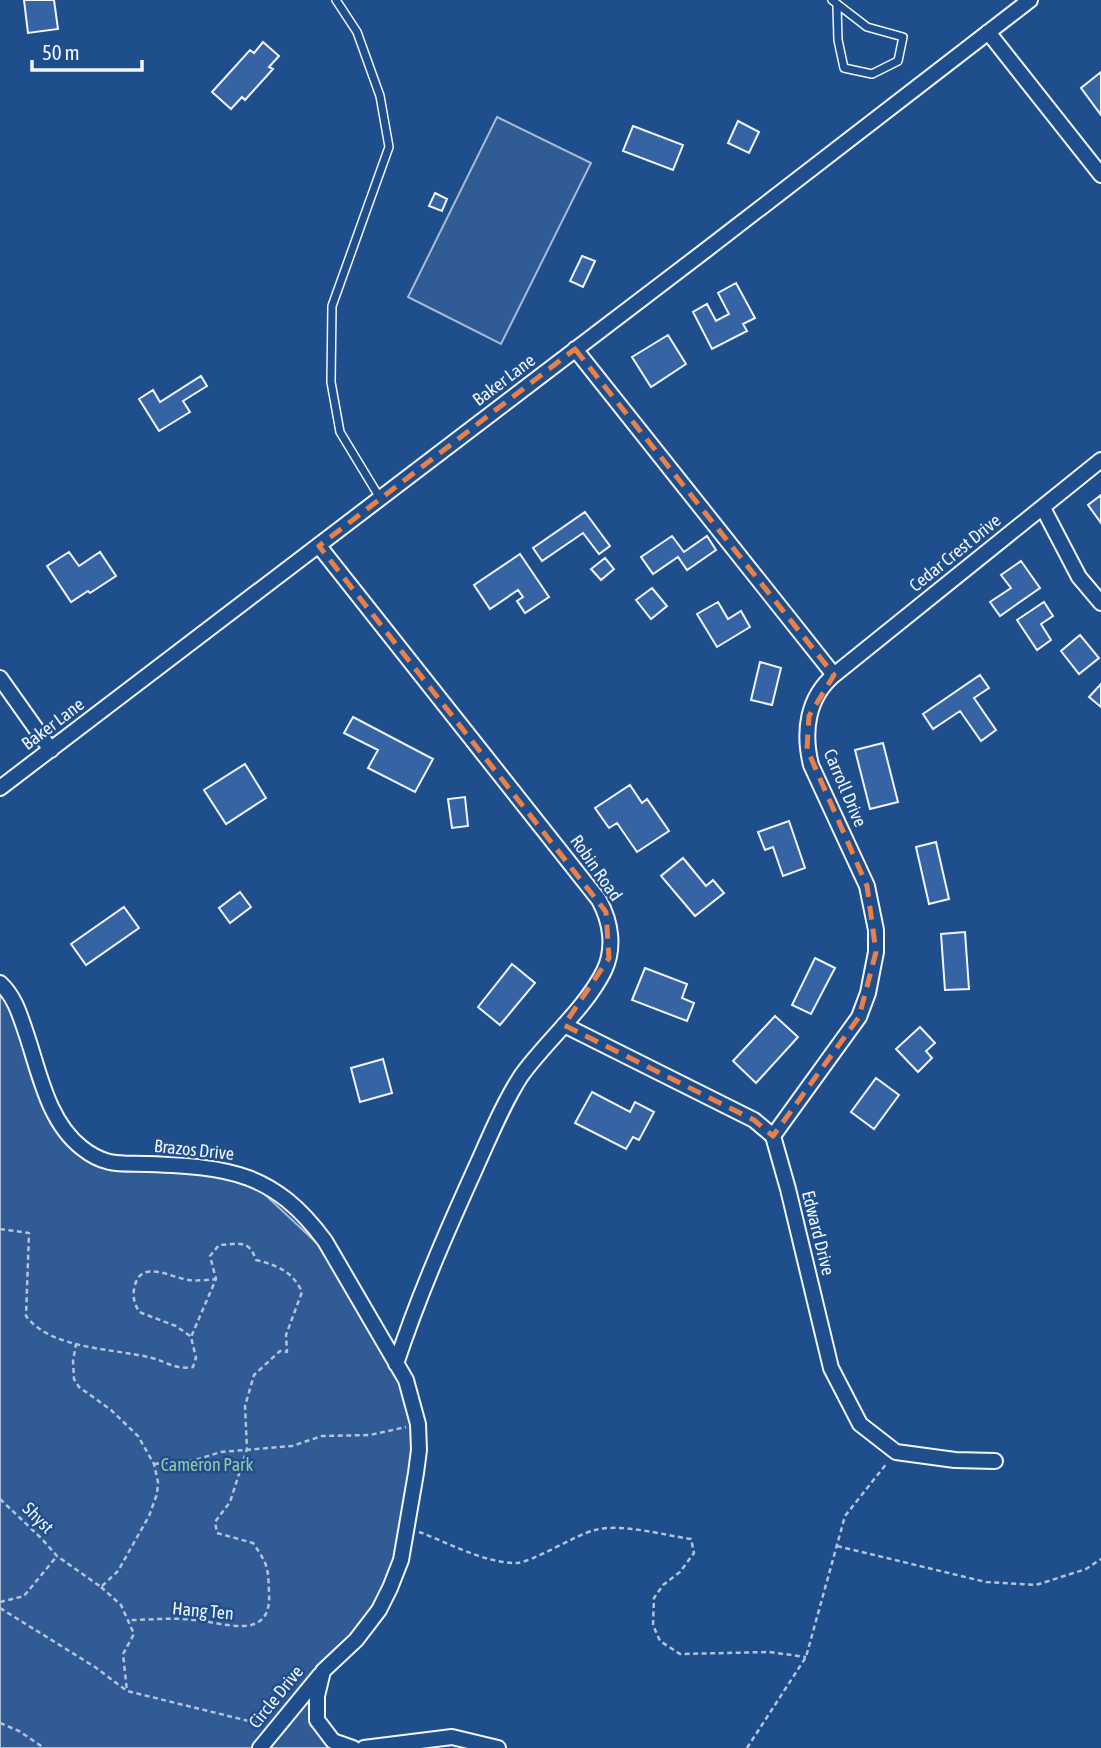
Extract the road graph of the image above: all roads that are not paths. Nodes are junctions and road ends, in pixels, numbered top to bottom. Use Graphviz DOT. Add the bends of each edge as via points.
graph roads {
  1 [pos="336,0"];
  2 [pos="1030,0"];
  3 [pos="834,3"];
  4 [pos="988,33"];
  5 [pos="1101,175"];
  6 [pos="575,349"];
  7 [pos="1101,460"];
  8 [pos="380,499"];
  9 [pos="1043,508"];
  10 [pos="318,546"];
  11 [pos="1101,603"];
  12 [pos="834,675"];
  13 [pos="0,678"];
  14 [pos="51,750"];
  15 [pos="0,788"];
  16 [pos="0,984"];
  17 [pos="564,1025"];
  18 [pos="773,1136"];
  19 [pos="396,1364"];
  20 [pos="995,1461"];
  21 [pos="406,1527"];
  22 [pos="323,1671"];
  23 [pos="260,1748"];
  24 [pos="353,1748"];
  25 [pos="364,1748"];
  26 [pos="498,1748"];
  1 -- 8 [label="lane" via="357,32 375,83 389,147 332,306 331,382 340,432"];
  2 -- 4 [label="street, Baker Lane"];
  3 -- 3 [label="lane" via="867,27 903,37 898,61 872,74 845,68"];
  4 -- 5 [label="street"];
  4 -- 6 [label="street, Baker Lane"];
  6 -- 8 [label="street, Baker Lane"];
  6 -- 12 [label="street"];
  7 -- 9 [label="street, Cedar Crest Drive"];
  8 -- 10 [label="street, Baker Lane"];
  9 -- 11 [label="street" via="1079,577"];
  9 -- 12 [label="street, Cedar Crest Drive"];
  10 -- 14 [label="street, Baker Lane"];
  10 -- 17 [label="street, Robin Road" via="606,912 609,958"];
  12 -- 18 [label="street, Carroll Drive" via="816,697 809,716 807,749 867,886 876,930 875,963 859,1017"];
  13 -- 14 [label="street"];
  14 -- 15 [label="street, Baker Lane"];
  16 -- 19 [label="street, Brazos Drive" via="15,1002 54,1114 72,1139 110,1163 216,1168 246,1176 283,1196 325,1241"];
  17 -- 18 [label="street" via="754,1120"];
  17 -- 19 [label="street, Robin Road" via="508,1097 456,1211"];
  18 -- 20 [label="street, Edward Drive" via="831,1368 860,1424 896,1452"];
  19 -- 21 [label="street, Brazos Drive" via="413,1399 418,1424 419,1450"];
  21 -- 22 [label="street, Circle Drive" via="401,1560 379,1610"];
  22 -- 23 [label="street, Circle Drive"];
  22 -- 24 [label="street" via="317,1720 333,1741"];
  25 -- 26 [label="street" via="452,1737"];
}
